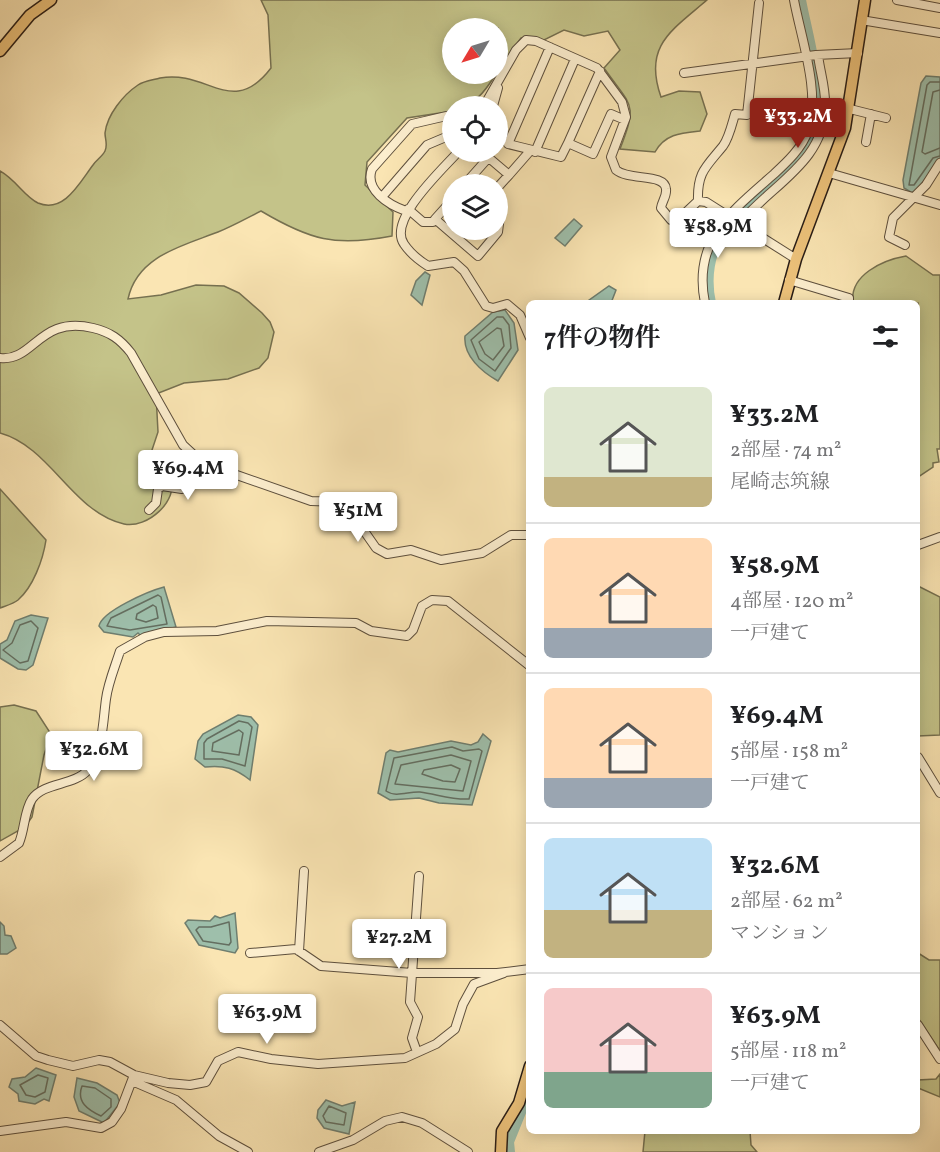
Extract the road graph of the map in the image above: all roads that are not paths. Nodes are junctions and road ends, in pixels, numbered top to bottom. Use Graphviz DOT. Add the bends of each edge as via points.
graph roads {
  1 [pos="51,0"];
  2 [pos="794,0"];
  3 [pos="865,0"];
  4 [pos="897,0"];
  5 [pos="759,3"];
  6 [pos="940,8"];
  7 [pos="861,20"];
  8 [pos="940,32"];
  9 [pos="550,48"];
  10 [pos="0,51"];
  11 [pos="858,53"];
  12 [pos="811,56"];
  13 [pos="575,58"];
  14 [pos="508,62"];
  15 [pos="754,64"];
  16 [pos="600,71"];
  17 [pos="684,74"];
  18 [pos="499,84"];
  19 [pos="491,96"];
  20 [pos="496,96"];
  21 [pos="850,109"];
  22 [pos="871,114"];
  23 [pos="442,117"];
  24 [pos="886,118"];
  25 [pos="625,120"];
  26 [pos="442,138"];
  27 [pos="866,142"];
  28 [pos="568,143"];
  29 [pos="533,152"];
  30 [pos="449,162"];
  31 [pos="495,162"];
  32 [pos="940,163"];
  33 [pos="829,173"];
  34 [pos="509,175"];
  35 [pos="759,187"];
  36 [pos="772,191"];
  37 [pos="382,197"];
  38 [pos="914,197"];
  39 [pos="698,201"];
  40 [pos="940,205"];
  41 [pos="407,210"];
  42 [pos="442,211"];
  43 [pos="729,215"];
  44 [pos="435,219"];
  45 [pos="739,222"];
  46 [pos="442,223"];
  47 [pos="463,240"];
  48 [pos="491,240"];
  49 [pos="905,245"];
  50 [pos="796,259"];
  51 [pos="789,280"];
  52 [pos="704,300"];
  53 [pos="785,300"];
  54 [pos="849,300"];
  55 [pos="526,330"];
  56 [pos="0,358"];
  57 [pos="209,464"];
  58 [pos="149,510"];
  59 [pos="526,535"];
  60 [pos="940,537"];
  61 [pos="920,543"];
  62 [pos="526,663"];
  63 [pos="920,760"];
  64 [pos="931,776"];
  65 [pos="940,778"];
  66 [pos="940,793"];
  67 [pos="0,857"];
  68 [pos="304,871"];
  69 [pos="419,876"];
  70 [pos="299,951"];
  71 [pos="250,953"];
  72 [pos="526,970"];
  73 [pos="412,973"];
  74 [pos="504,973"];
  75 [pos="0,1024"];
  76 [pos="920,1028"];
  77 [pos="417,1052"];
  78 [pos="940,1059"];
  79 [pos="133,1078"];
  80 [pos="526,1079"];
  81 [pos="0,1131"];
  82 [pos="248,1152"];
  83 [pos="319,1152"];
  84 [pos="468,1152"];
  85 [pos="501,1152"];
  1 -- 10 [label="main road" via="30,15"];
  2 -- 12 [label="street"];
  3 -- 7 [label="main road"];
  4 -- 6 [label="street"];
  5 -- 15 [label="street"];
  7 -- 8 [label="street"];
  7 -- 11 [label="main road"];
  9 -- 13 [label="street"];
  9 -- 14 [label="street" via="532,40 522,43"];
  9 -- 29 [label="street" via="508,144"];
  11 -- 12 [label="street"];
  11 -- 21 [label="main road"];
  12 -- 15 [label="street"];
  12 -- 35 [label="street" via="808,132 789,159"];
  12 -- 36 [label="street" via="825,110 818,143 807,159"];
  13 -- 16 [label="street"];
  13 -- 29 [label="street"];
  15 -- 17 [label="street"];
  15 -- 39 [label="street" via="747,115 735,114 724,144 704,167"];
  16 -- 25 [label="street" via="625,107"];
  16 -- 28 [label="street"];
  18 -- 19 [label="street"];
  18 -- 20 [label="street"];
  21 -- 22 [label="street"];
  21 -- 33 [label="main road"];
  22 -- 24 [label="street"];
  22 -- 27 [label="street"];
  23 -- 37 [label="street" via="408,127 372,169 373,188"];
  25 -- 28 [label="street" via="611,114 593,154"];
  25 -- 39 [label="street" via="611,153 616,171 625,177 663,182 667,192 661,208 666,216 676,220"];
  26 -- 37 [label="street" via="426,145"];
  28 -- 29 [label="street" via="561,157"];
  29 -- 34 [label="street"];
  30 -- 41 [label="street"];
  31 -- 34 [label="street"];
  32 -- 38 [label="street"];
  33 -- 38 [label="street"];
  33 -- 50 [label="main road"];
  35 -- 36 [label="street"];
  35 -- 43 [label="street"];
  36 -- 45 [label="street"];
  37 -- 41 [label="street" via="392,206"];
  38 -- 40 [label="street"];
  38 -- 49 [label="street" via="893,218 888,233 894,241"];
  39 -- 43 [label="street"];
  41 -- 44 [label="street" via="423,222"];
  41 -- 55 [label="street" via="402,237 417,258 428,266 454,262 486,306 507,304 515,309"];
  42 -- 44 [label="street"];
  43 -- 45 [label="street"];
  43 -- 52 [label="street" via="715,231 705,257"];
  44 -- 46 [label="street"];
  45 -- 50 [label="street"];
  47 -- 48 [label="street" via="478,256"];
  50 -- 51 [label="main road"];
  51 -- 53 [label="main road"];
  51 -- 54 [label="street"];
  56 -- 57 [label="street" via="23,351 57,327 80,325 110,334 131,353 183,444"];
  57 -- 58 [label="street" via="194,472 182,489 158,489 156,502"];
  57 -- 59 [label="street" via="311,501 339,502 348,508 376,548 387,554 411,550 441,560 482,553 511,535"];
  60 -- 61 [label="street"];
  62 -- 67 [label="street" via="461,610 441,600 422,606 407,636 371,631 356,623 267,621 217,631 164,632 145,637 120,651 105,702 97,751 88,770 33,797 20,843"];
  63 -- 64 [label="street"];
  64 -- 65 [label="street"];
  64 -- 66 [label="street"];
  68 -- 70 [label="street"];
  69 -- 73 [label="street"];
  70 -- 71 [label="street"];
  70 -- 73 [label="street" via="321,966"];
  72 -- 74 [label="street"];
  73 -- 74 [label="street"];
  73 -- 77 [label="street" via="410,1005 418,1019 412,1043"];
  74 -- 77 [label="street" via="474,984 455,1029"];
  75 -- 79 [label="street" via="36,1056 73,1066 99,1060 110,1062"];
  76 -- 78 [label="street"];
  77 -- 79 [label="street" via="405,1058 318,1064 238,1052 218,1061 206,1082 190,1085"];
  79 -- 81 [label="street" via="121,1109 112,1122 101,1128 66,1122"];
  79 -- 82 [label="street" via="176,1100 219,1136"];
  80 -- 85 [label="main road" via="519,1103 502,1131"];
  83 -- 84 [label="street" via="402,1117 422,1123"];
}
